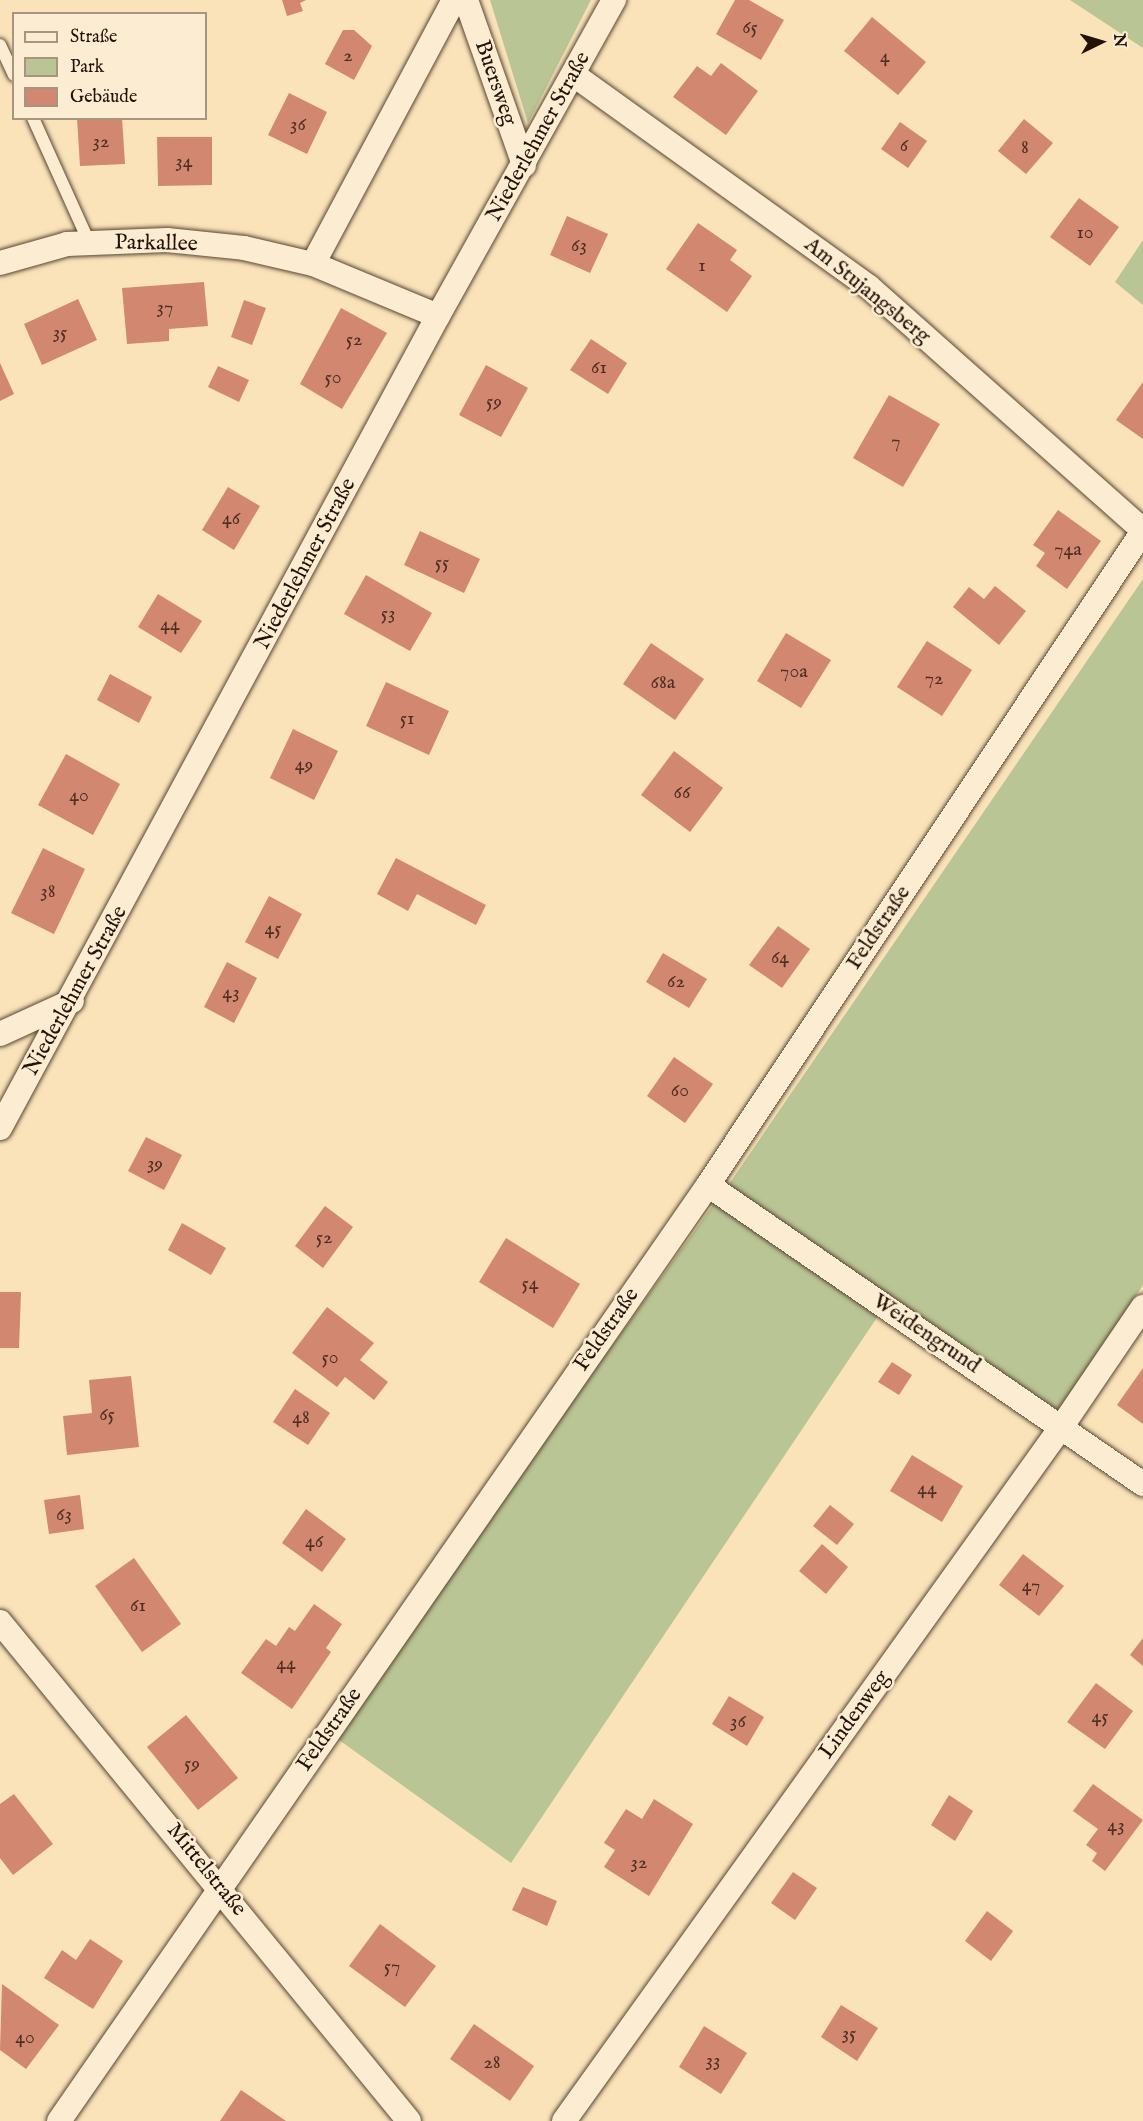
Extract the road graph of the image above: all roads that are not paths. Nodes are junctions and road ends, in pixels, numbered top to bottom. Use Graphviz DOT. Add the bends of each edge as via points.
graph roads {
  1 [pos="454,0"];
  2 [pos="466,0"];
  3 [pos="614,0"];
  4 [pos="0,45"];
  5 [pos="12,71"];
  6 [pos="574,75"];
  7 [pos="34,120"];
  8 [pos="525,165"];
  9 [pos="90,244"];
  10 [pos="0,263"];
  11 [pos="313,264"];
  12 [pos="438,316"];
  13 [pos="1143,531"];
  14 [pos="72,1001"];
  15 [pos="0,1034"];
  16 [pos="0,1128"];
  17 [pos="708,1185"];
  18 [pos="1143,1307"];
  19 [pos="1062,1426"];
  20 [pos="1143,1484"];
  21 [pos="0,1622"];
  22 [pos="221,1887"];
  23 [pos="59,2121"];
  24 [pos="409,2121"];
  25 [pos="564,2121"];
  1 -- 11 [label="street"];
  2 -- 8 [label="street, Buersweg"];
  3 -- 6 [label="street, Niederlehmer Straße"];
  4 -- 5 [label="lane"];
  6 -- 8 [label="street, Niederlehmer Straße"];
  6 -- 13 [label="street, Am Stujangsberg" via="869,287"];
  7 -- 9 [label="lane"];
  8 -- 12 [label="street, Niederlehmer Straße"];
  9 -- 10 [label="street, Parkallee" via="67,244"];
  9 -- 11 [label="street, Parkallee" via="167,240 244,248"];
  11 -- 12 [label="street, Parkallee"];
  12 -- 14 [label="street, Niederlehmer Straße"];
  13 -- 17 [label="street, Feldstraße"];
  14 -- 15 [label="street"];
  14 -- 16 [label="street, Niederlehmer Straße"];
  17 -- 19 [label="street, Weidengrund"];
  17 -- 22 [label="street, Feldstraße"];
  18 -- 19 [label="street, Lindenweg"];
  19 -- 20 [label="street, Weidengrund"];
  19 -- 25 [label="street, Lindenweg"];
  21 -- 22 [label="street, Mittelstraße"];
  22 -- 23 [label="street, Feldstraße"];
  22 -- 24 [label="street, Mittelstraße"];
}
